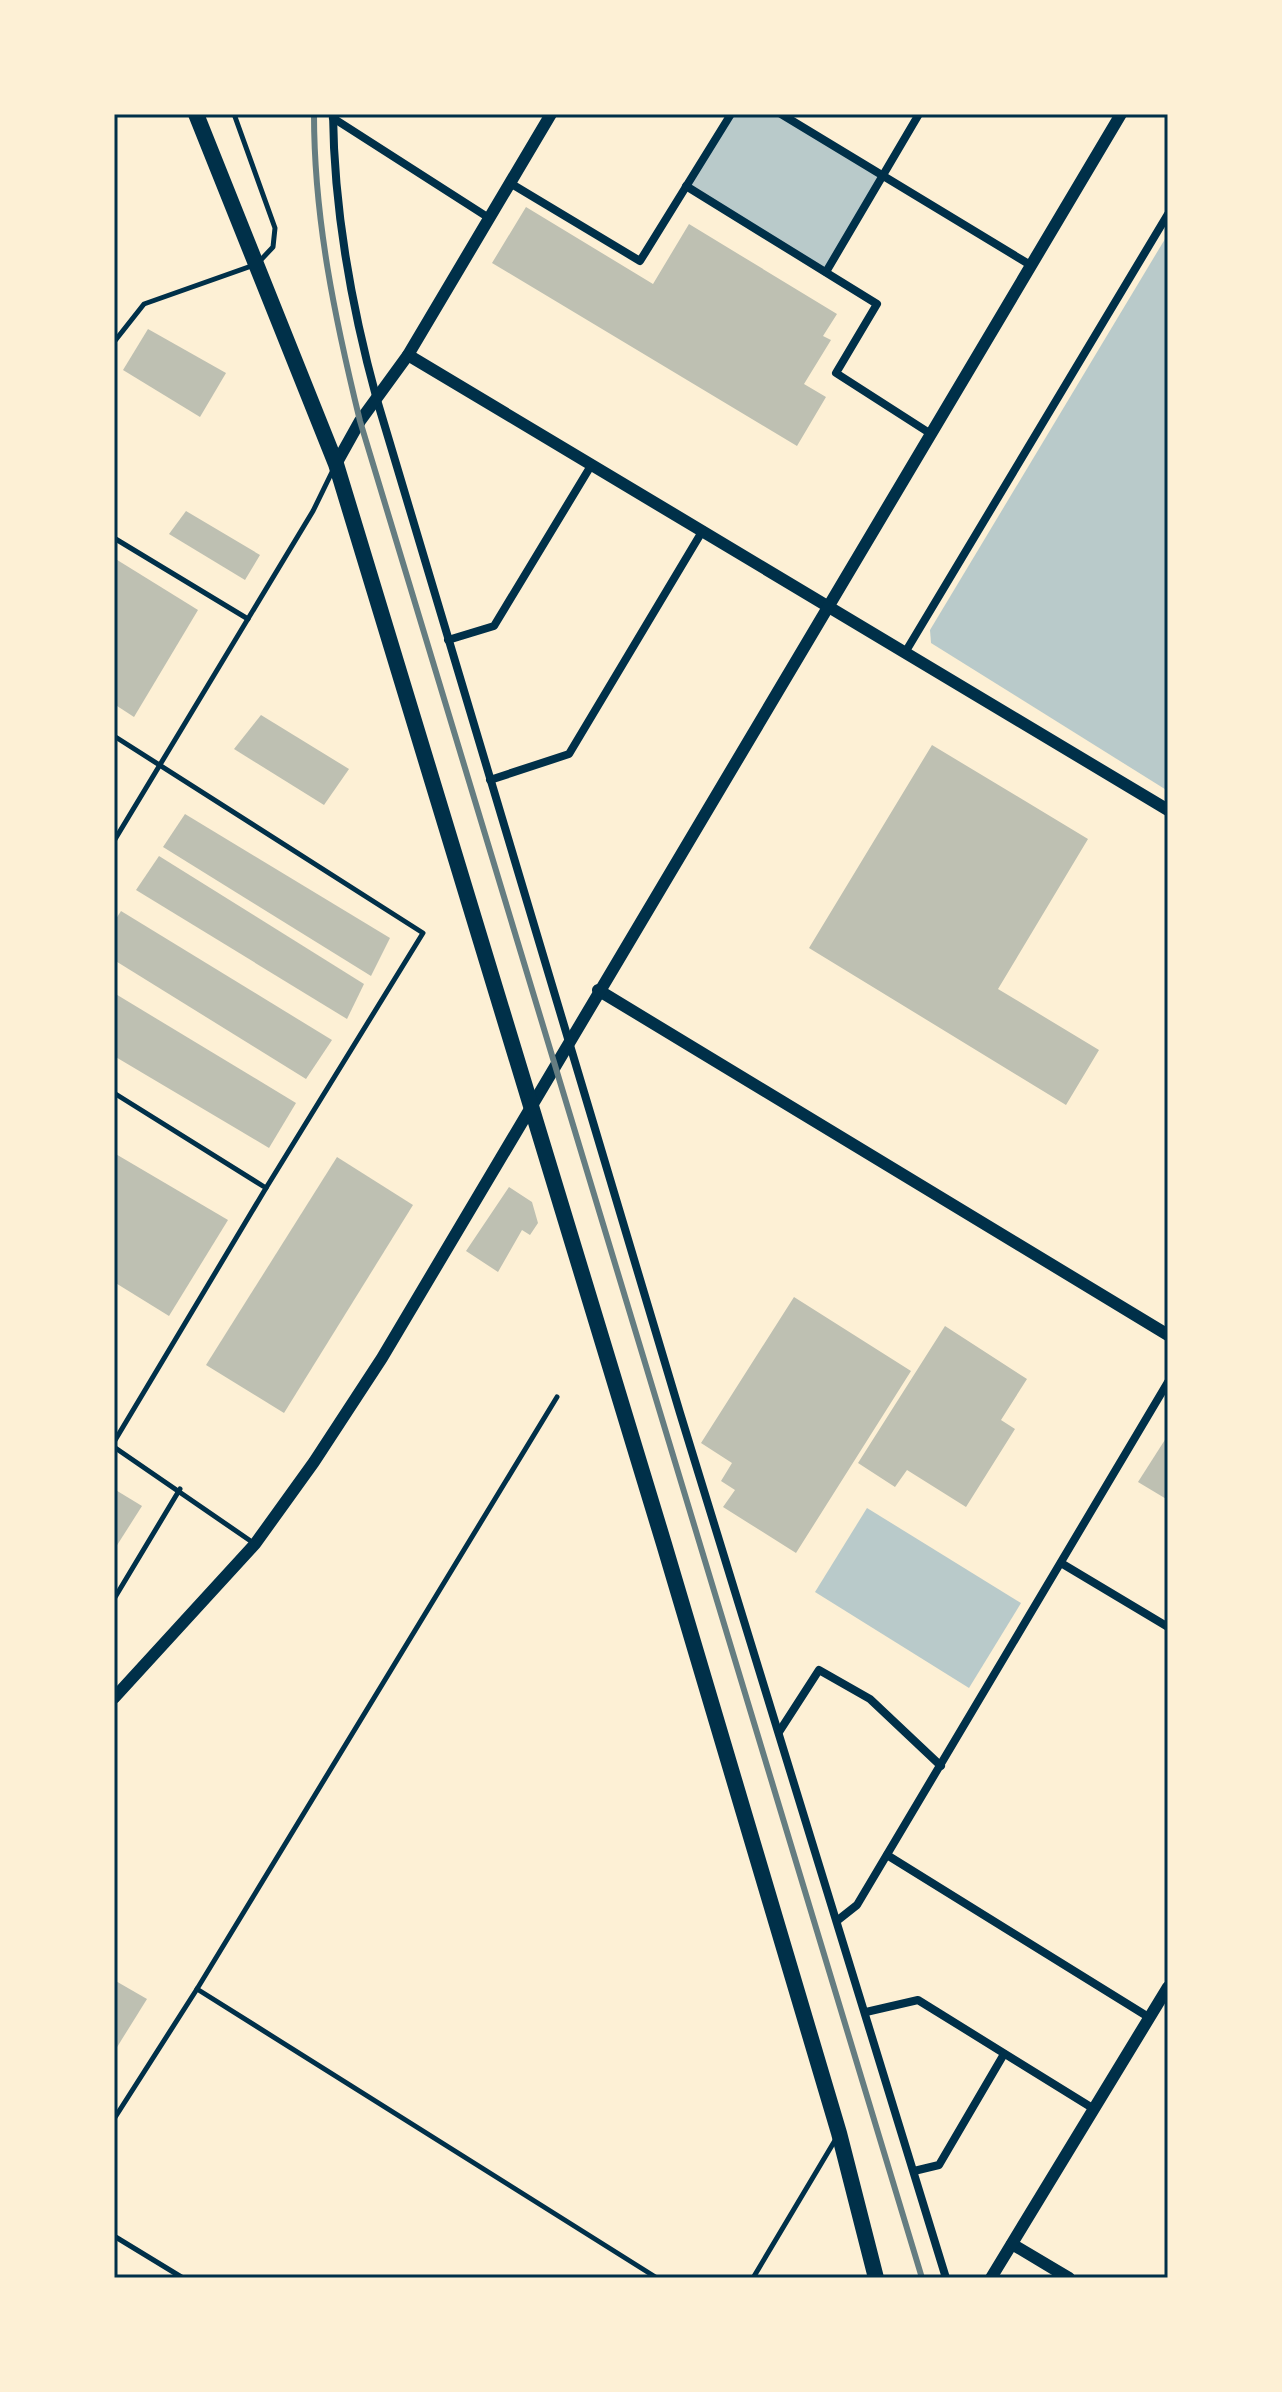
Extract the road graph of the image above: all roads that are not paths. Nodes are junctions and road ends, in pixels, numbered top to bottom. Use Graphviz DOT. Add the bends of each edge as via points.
graph roads {
  1 [pos="196,114"];
  2 [pos="234,114"];
  3 [pos="550,114"];
  4 [pos="731,114"];
  5 [pos="781,114"];
  6 [pos="919,114"];
  7 [pos="1121,114"];
  8 [pos="333,116"];
  9 [pos="883,175"];
  10 [pos="510,183"];
  11 [pos="686,186"];
  12 [pos="1168,214"];
  13 [pos="489,218"];
  14 [pos="257,264"];
  15 [pos="1032,266"];
  16 [pos="826,272"];
  17 [pos="114,342"];
  18 [pos="408,355"];
  19 [pos="377,400"];
  20 [pos="931,434"];
  21 [pos="336,464"];
  22 [pos="592,464"];
  23 [pos="703,530"];
  24 [pos="114,538"];
  25 [pos="830,605"];
  26 [pos="248,619"];
  27 [pos="448,640"];
  28 [pos="906,651"];
  29 [pos="114,736"];
  30 [pos="160,764"];
  31 [pos="490,780"];
  32 [pos="1168,810"];
  33 [pos="114,841"];
  34 [pos="598,990"];
  35 [pos="570,1039"];
  36 [pos="114,1093"];
  37 [pos="530,1106"];
  38 [pos="266,1188"];
  39 [pos="1168,1335"];
  40 [pos="1168,1382"];
  41 [pos="557,1397"];
  42 [pos="114,1445"];
  43 [pos="180,1489"];
  44 [pos="255,1544"];
  45 [pos="1061,1563"];
  46 [pos="114,1599"];
  47 [pos="1168,1627"];
  48 [pos="114,1698"];
  49 [pos="779,1732"];
  50 [pos="941,1766"];
  51 [pos="887,1855"];
  52 [pos="838,1920"];
  53 [pos="1168,1987"];
  54 [pos="197,1989"];
  55 [pos="866,2012"];
  56 [pos="1150,2018"];
  57 [pos="1004,2054"];
  58 [pos="1094,2109"];
  59 [pos="114,2119"];
  60 [pos="839,2133"];
  61 [pos="914,2171"];
  62 [pos="114,2236"];
  63 [pos="1012,2244"];
  64 [pos="183,2278"];
  65 [pos="657,2278"];
  66 [pos="753,2278"];
  67 [pos="876,2278"];
  68 [pos="946,2278"];
  69 [pos="991,2278"];
  70 [pos="1069,2278"];
  1 -- 14 [label="main road"];
  2 -- 14 [label="lane" via="275,228 273,247"];
  3 -- 10 [label="street"];
  4 -- 11 [label="street"];
  5 -- 9 [label="street"];
  6 -- 9 [label="street"];
  7 -- 15 [label="street"];
  8 -- 13 [label="street"];
  8 -- 19 [label="street" via="359,323"];
  9 -- 15 [label="street"];
  9 -- 16 [label="street"];
  10 -- 11 [label="street" via="640,261"];
  10 -- 13 [label="street"];
  11 -- 16 [label="street"];
  12 -- 28 [label="street"];
  13 -- 18 [label="street"];
  14 -- 17 [label="lane" via="144,304"];
  14 -- 21 [label="main road"];
  15 -- 20 [label="street"];
  16 -- 20 [label="street" via="877,304 836,373"];
  18 -- 19 [label="street"];
  18 -- 22 [label="street"];
  19 -- 21 [label="street"];
  19 -- 27 [label="street"];
  20 -- 25 [label="street"];
  21 -- 26 [label="lane"];
  21 -- 37 [label="main road"];
  22 -- 23 [label="street"];
  22 -- 27 [label="street" via="494,626"];
  23 -- 25 [label="street"];
  23 -- 31 [label="street" via="569,754"];
  24 -- 26 [label="lane"];
  25 -- 28 [label="street"];
  25 -- 34 [label="street"];
  26 -- 30 [label="lane"];
  27 -- 31 [label="street"];
  28 -- 32 [label="street"];
  29 -- 30 [label="lane"];
  30 -- 33 [label="lane"];
  30 -- 38 [label="lane" via="423,933"];
  31 -- 35 [label="street"];
  34 -- 35 [label="street"];
  34 -- 39 [label="street"];
  35 -- 37 [label="street"];
  35 -- 49 [label="street"];
  36 -- 38 [label="lane"];
  37 -- 44 [label="street" via="382,1358"];
  37 -- 60 [label="main road"];
  38 -- 42 [label="lane"];
  40 -- 45 [label="street"];
  41 -- 54 [label="lane"];
  42 -- 43 [label="lane"];
  43 -- 44 [label="lane"];
  43 -- 46 [label="lane"];
  44 -- 48 [label="street"];
  45 -- 47 [label="street"];
  45 -- 50 [label="street"];
  49 -- 50 [label="street" via="819,1670 870,1699"];
  49 -- 52 [label="street"];
  50 -- 51 [label="street"];
  51 -- 52 [label="street" via="857,1905"];
  51 -- 56 [label="street"];
  52 -- 55 [label="street"];
  53 -- 56 [label="street"];
  54 -- 59 [label="lane"];
  54 -- 65 [label="lane"];
  55 -- 57 [label="street" via="918,2000"];
  55 -- 61 [label="street"];
  56 -- 58 [label="street"];
  57 -- 58 [label="street"];
  57 -- 61 [label="street" via="939,2165"];
  58 -- 63 [label="street"];
  60 -- 66 [label="lane"];
  60 -- 67 [label="main road"];
  61 -- 68 [label="street"];
  62 -- 64 [label="lane"];
  63 -- 69 [label="street"];
  63 -- 70 [label="street"];
}
